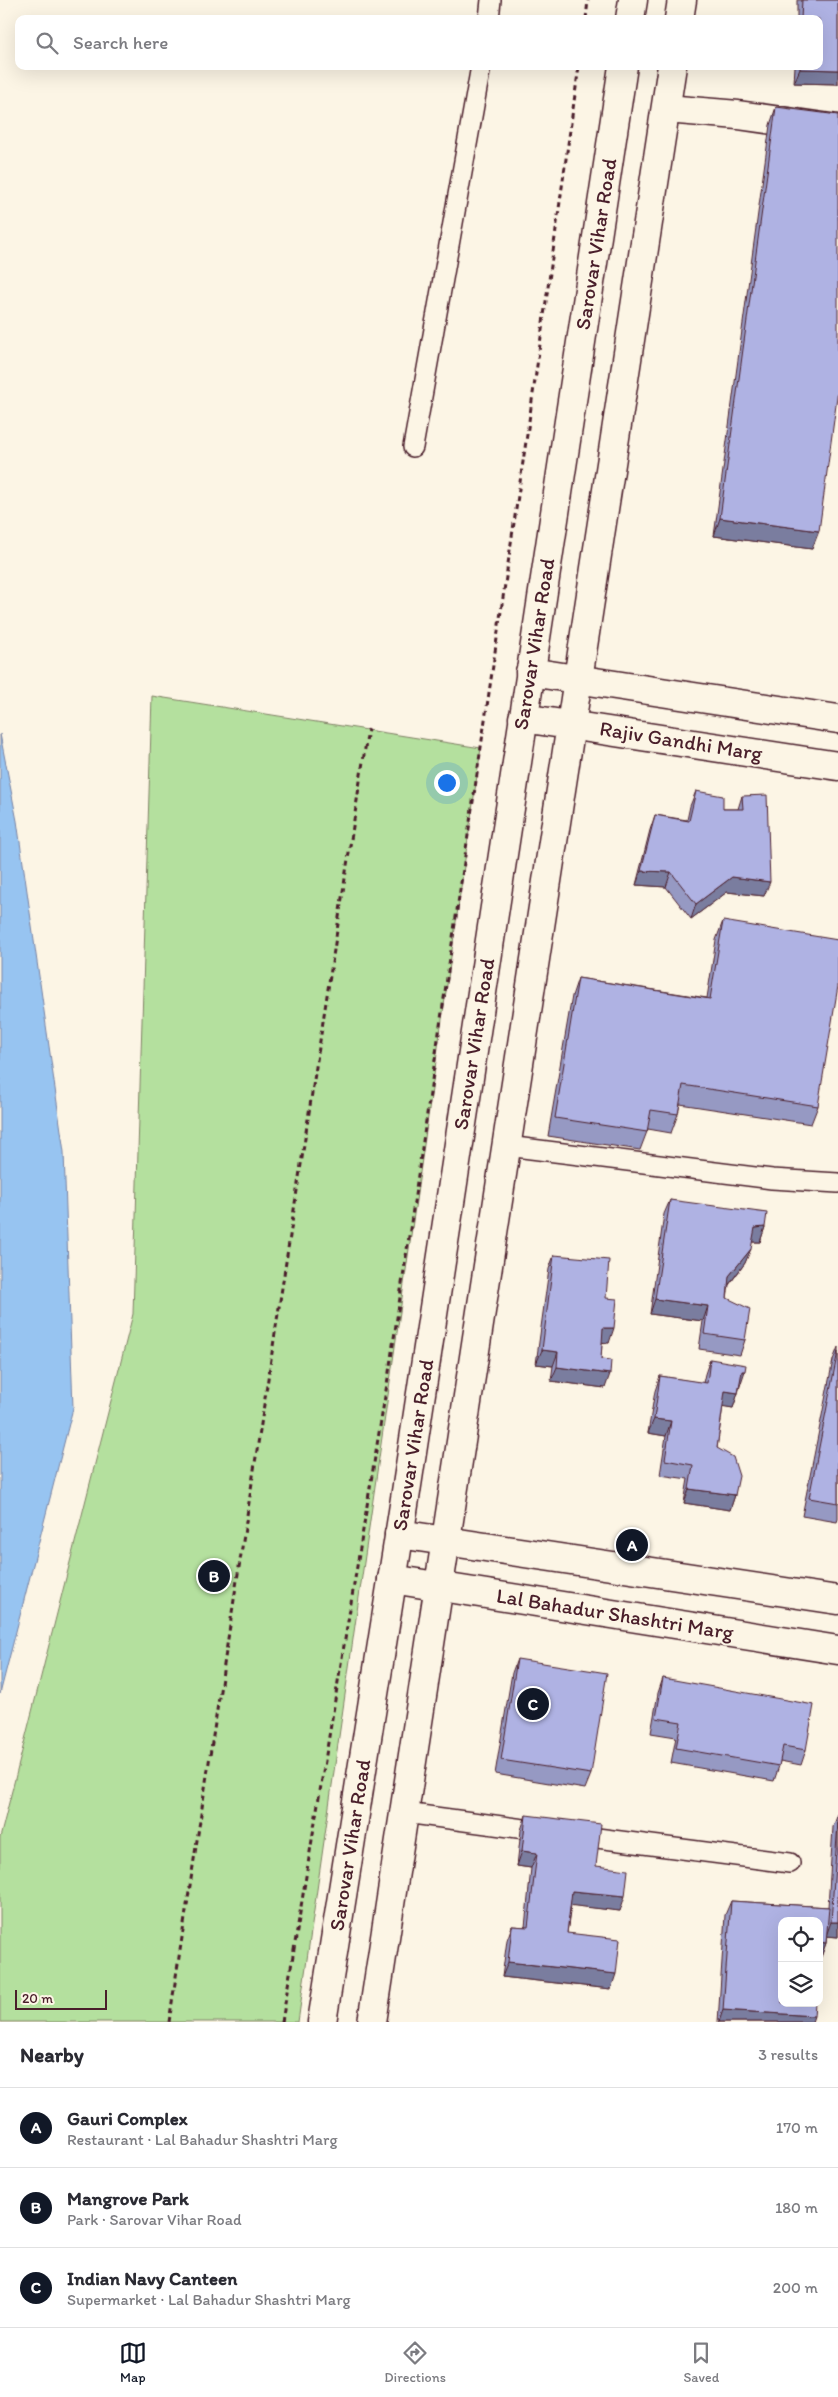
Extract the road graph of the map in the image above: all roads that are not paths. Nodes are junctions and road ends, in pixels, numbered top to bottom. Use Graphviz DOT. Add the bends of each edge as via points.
graph roads {
  1 [pos="491,0"];
  2 [pos="633,0"];
  3 [pos="682,0"];
  4 [pos="489,15"];
  5 [pos="631,15"];
  6 [pos="680,15"];
  7 [pos="480,70"];
  8 [pos="622,70"];
  9 [pos="671,70"];
  10 [pos="666,109"];
  11 [pos="838,129"];
  12 [pos="413,447"];
  13 [pos="530,672"];
  14 [pos="579,679"];
  15 [pos="523,718"];
  16 [pos="838,719"];
  17 [pos="572,725"];
  18 [pos="838,766"];
  19 [pos="507,1146"];
  20 [pos="838,1184"];
  21 [pos="399,1534"];
  22 [pos="447,1541"];
  23 [pos="392,1579"];
  24 [pos="440,1586"];
  25 [pos="838,1600"];
  26 [pos="838,1650"];
  27 [pos="404,1813"];
  28 [pos="790,1863"];
  29 [pos="322,2022"];
  30 [pos="372,2022"];
  1 -- 4 [label="lane"];
  2 -- 5 [label="street"];
  3 -- 6 [label="street"];
  7 -- 12 [label="lane"];
  8 -- 13 [label="street, Sarovar Vihar Road"];
  9 -- 10 [label="street"];
  10 -- 11 [label="street"];
  10 -- 14 [label="street"];
  13 -- 14 [label="street"];
  13 -- 15 [label="street, Sarovar Vihar Road"];
  14 -- 16 [label="street"];
  14 -- 17 [label="street"];
  15 -- 17 [label="street, Rajiv Gandhi Marg"];
  15 -- 21 [label="street, Sarovar Vihar Road"];
  17 -- 18 [label="street, Rajiv Gandhi Marg"];
  17 -- 19 [label="street"];
  19 -- 20 [label="lane" via="772,1179"];
  19 -- 22 [label="street"];
  21 -- 22 [label="street"];
  21 -- 23 [label="street, Sarovar Vihar Road"];
  22 -- 24 [label="street"];
  22 -- 25 [label="street"];
  23 -- 24 [label="street, Lal Bahadur Shashtri Marg"];
  23 -- 29 [label="street, Sarovar Vihar Road"];
  24 -- 26 [label="street, Lal Bahadur Shashtri Marg"];
  24 -- 27 [label="street"];
  27 -- 28 [label="lane"];
  27 -- 30 [label="street"];
}
